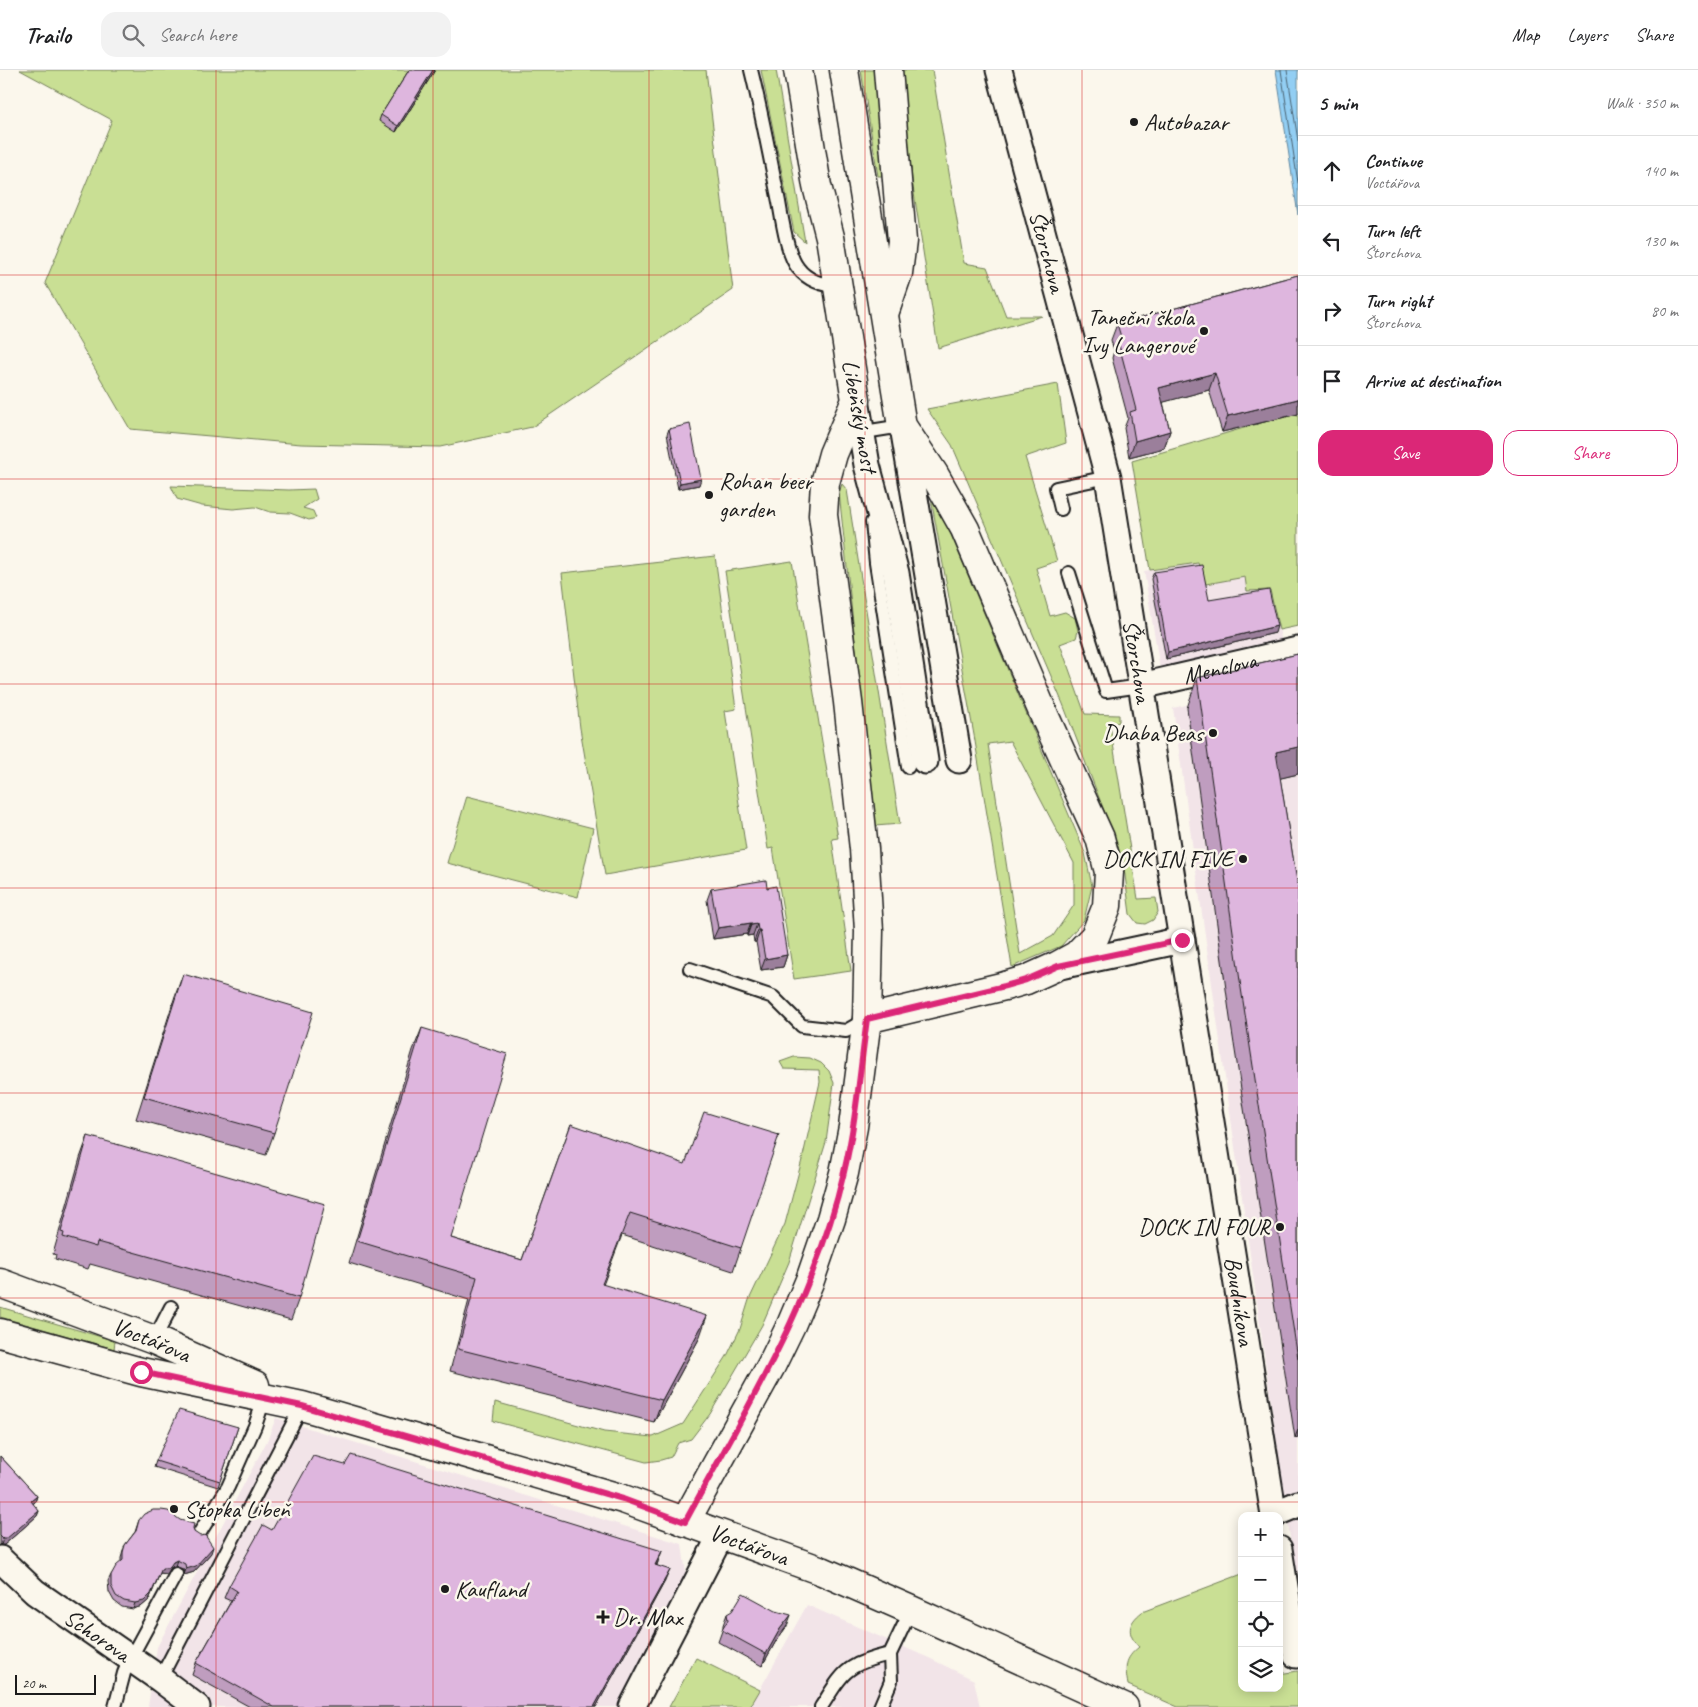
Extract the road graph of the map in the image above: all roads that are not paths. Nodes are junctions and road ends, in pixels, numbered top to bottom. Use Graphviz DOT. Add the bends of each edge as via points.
graph roads {
  1 [pos="751,70"];
  2 [pos="798,70"];
  3 [pos="844,70"];
  4 [pos="888,70"];
  5 [pos="999,70"];
  6 [pos="838,286"];
  7 [pos="884,314"];
  8 [pos="902,426"];
  9 [pos="851,434"];
  10 [pos="1108,477"];
  11 [pos="1060,509"];
  12 [pos="1069,573"];
  13 [pos="1298,650"];
  14 [pos="1141,686"];
  15 [pos="959,760"];
  16 [pos="917,764"];
  17 [pos="1182,940"];
  18 [pos="1058,966"];
  19 [pos="690,970"];
  20 [pos="867,1019"];
  21 [pos="0,1283"];
  22 [pos="171,1307"];
  23 [pos="0,1333"];
  24 [pos="154,1340"];
  25 [pos="264,1398"];
  26 [pos="302,1406"];
  27 [pos="1298,1504"];
  28 [pos="1274,1512"];
  29 [pos="1281,1512"];
  30 [pos="685,1522"];
  31 [pos="199,1534"];
  32 [pos="721,1535"];
  33 [pos="1280,1557"];
  34 [pos="0,1559"];
  35 [pos="176,1574"];
  36 [pos="911,1610"];
  37 [pos="890,1654"];
  38 [pos="1296,1655"];
  39 [pos="130,1659"];
  40 [pos="160,1679"];
  41 [pos="115,1707"];
  42 [pos="197,1707"];
  43 [pos="632,1707"];
  44 [pos="821,1707"];
  45 [pos="880,1707"];
  46 [pos="1124,1707"];
  1 -- 6 [label="lane" via="786,238 796,266 811,280"];
  2 -- 6 [label="main road, Libeňský most"];
  3 -- 7 [label="main road, Libeňský most"];
  4 -- 7 [label="main road" via="902,241 898,272"];
  5 -- 10 [label="street, Štorchova"];
  6 -- 9 [label="main road, Libeňský most" via="856,400"];
  7 -- 8 [label="main road, Libeňský most"];
  8 -- 9 [label="lane"];
  8 -- 15 [label="street, Libeňský most"];
  8 -- 18 [label="main road" via="965,529 1100,838 1109,872 1107,906 1094,936 1077,955"];
  9 -- 16 [label="street, Libeňský most" via="867,465 896,573"];
  9 -- 20 [label="main road" via="833,454 825,483 823,515 864,849 869,932"];
  10 -- 11 [label="lane" via="1056,488"];
  10 -- 14 [label="street, Štorchova"];
  12 -- 14 [label="lane" via="1106,690"];
  13 -- 14 [label="street, Menclova"];
  14 -- 17 [label="street, Štorchova"];
  17 -- 18 [label="street"];
  17 -- 28 [label="street, Boudníkova"];
  18 -- 20 [label="main road" via="1005,986"];
  19 -- 20 [label="lane" via="773,997 802,1026 846,1031"];
  20 -- 30 [label="main road" via="844,1172 810,1280 771,1366"];
  21 -- 24 [label="main road, Voctářova"];
  22 -- 24 [label="lane"];
  23 -- 25 [label="main road, Voctářova" via="141,1372"];
  24 -- 26 [label="main road, Voctářova"];
  25 -- 26 [label="main road, Voctářova"];
  25 -- 31 [label="lane" via="228,1487"];
  26 -- 30 [label="main road, Voctářova" via="623,1499"];
  26 -- 40 [label="lane"];
  27 -- 29 [label="street"];
  30 -- 32 [label="main road, Voctářova"];
  32 -- 36 [label="main road, Voctářova" via="822,1571"];
  32 -- 43 [label="street"];
  33 -- 38 [label="street"];
  34 -- 39 [label="street, Schorova" via="35,1592"];
  35 -- 39 [label="lane"];
  36 -- 37 [label="lane"];
  36 -- 46 [label="main road, Voctářova"];
  37 -- 44 [label="lane" via="851,1668"];
  37 -- 45 [label="lane" via="891,1681"];
  39 -- 40 [label="street, Schorova"];
  39 -- 41 [label="lane"];
  40 -- 42 [label="street, Schorova"];
}
